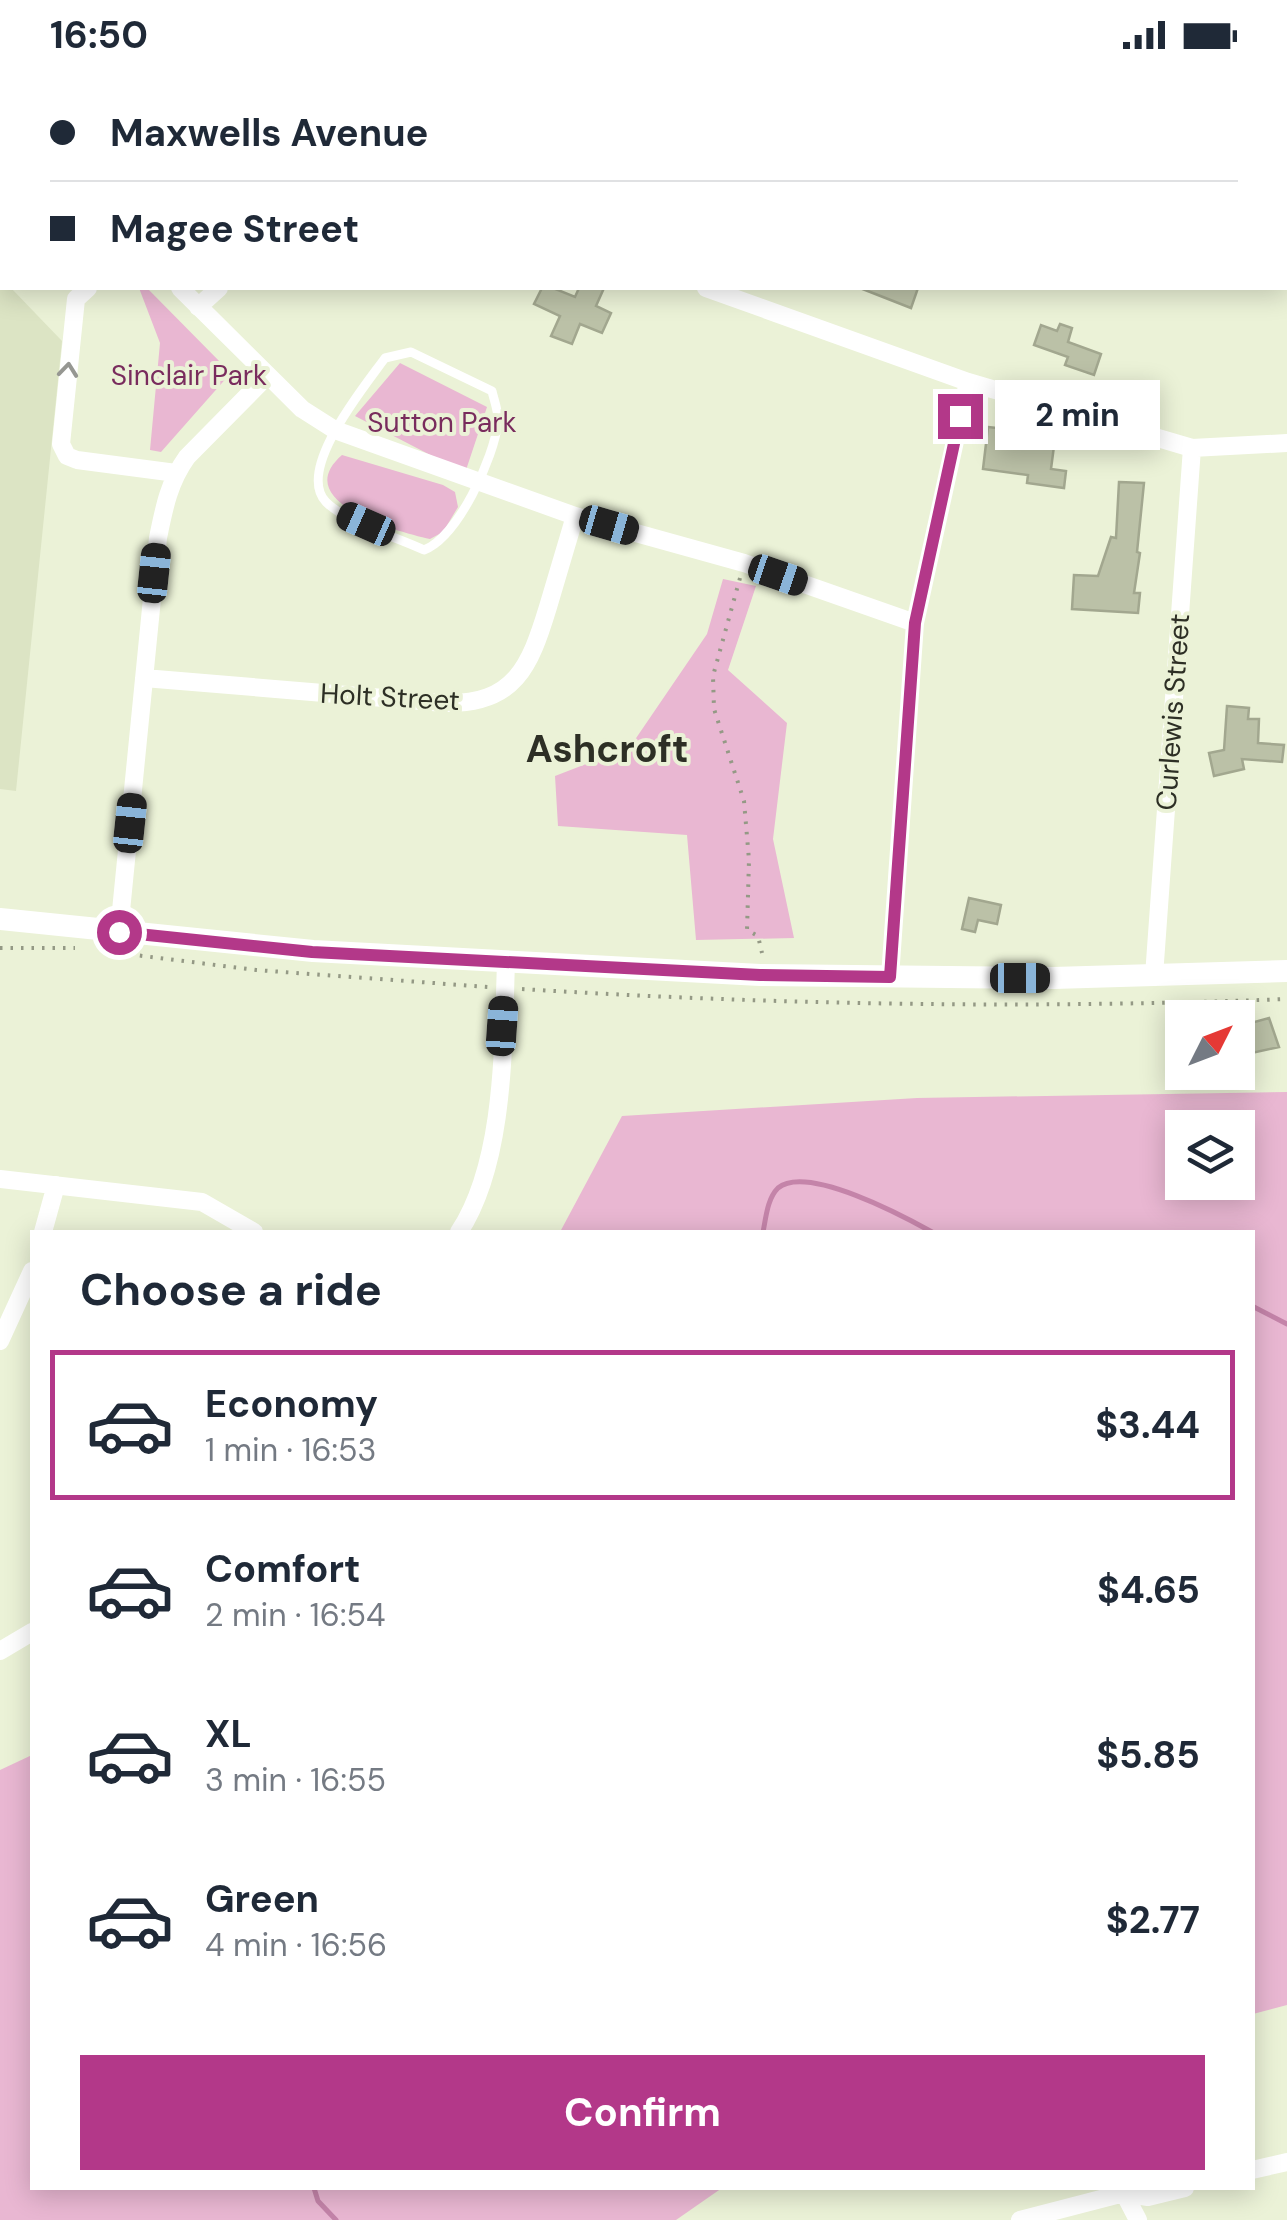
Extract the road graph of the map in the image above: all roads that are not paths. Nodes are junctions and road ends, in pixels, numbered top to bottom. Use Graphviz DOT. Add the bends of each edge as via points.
graph roads {
  1 [pos="86,290"];
  2 [pos="182,290"];
  3 [pos="218,290"];
  4 [pos="712,290"];
  5 [pos="198,307"];
  6 [pos="267,376"];
  7 [pos="968,382"];
  8 [pos="335,430"];
  9 [pos="1287,443"];
  10 [pos="1192,448"];
  11 [pos="176,473"];
  12 [pos="478,484"];
  13 [pos="575,516"];
  14 [pos="915,623"];
  15 [pos="144,678"];
  16 [pos="0,919"];
  17 [pos="119,932"];
  18 [pos="506,962"];
  19 [pos="1287,971"];
  20 [pos="1154,976"];
  21 [pos="890,977"];
  22 [pos="0,1179"];
  23 [pos="56,1184"];
  24 [pos="44,1230"];
  25 [pos="251,1230"];
  26 [pos="460,1230"];
  27 [pos="30,1275"];
  28 [pos="0,1340"];
  29 [pos="30,1633"];
  30 [pos="0,1652"];
  31 [pos="1287,2162"];
  32 [pos="1255,2169"];
  33 [pos="1177,2190"];
  34 [pos="1124,2193"];
  35 [pos="1020,2220"];
  36 [pos="1138,2220"];
  11 -- 1 [label="street, one-way" via="77,460 60,444 76,299"];
  2 -- 5 [label="street"];
  3 -- 5 [label="street"];
  4 -- 7 [label="street"];
  5 -- 6 [label="street"];
  6 -- 8 [label="street"];
  6 -- 11 [label="street"];
  7 -- 10 [label="street"];
  7 -- 14 [label="street"];
  8 -- 12 [label="street"];
  8 -- 12 [label="lane" via="318,473 322,496 338,511 424,550 450,532"];
  8 -- 12 [label="lane" via="384,358 411,352 492,391 498,420"];
  9 -- 10 [label="street"];
  10 -- 20 [label="street, Curlewis Street"];
  11 -- 15 [label="street" via="158,538"];
  12 -- 13 [label="street"];
  13 -- 14 [label="street"];
  13 -- 15 [label="street, Holt Street" via="534,654 496,694 444,703"];
  14 -- 21 [label="street"];
  15 -- 17 [label="street"];
  16 -- 17 [label="street"];
  17 -- 18 [label="street" via="312,952"];
  18 -- 21 [label="street"];
  18 -- 26 [label="street" via="494,1141 474,1210"];
  19 -- 20 [label="street"];
  20 -- 21 [label="street"];
  22 -- 23 [label="street"];
  23 -- 24 [label="street"];
  23 -- 25 [label="street" via="202,1202"];
  27 -- 28 [label="street"];
  29 -- 30 [label="street"];
  31 -- 32 [label="street"];
  33 -- 34 [label="street" via="1148,2197"];
  34 -- 35 [label="street"];
  34 -- 36 [label="street"];
}
